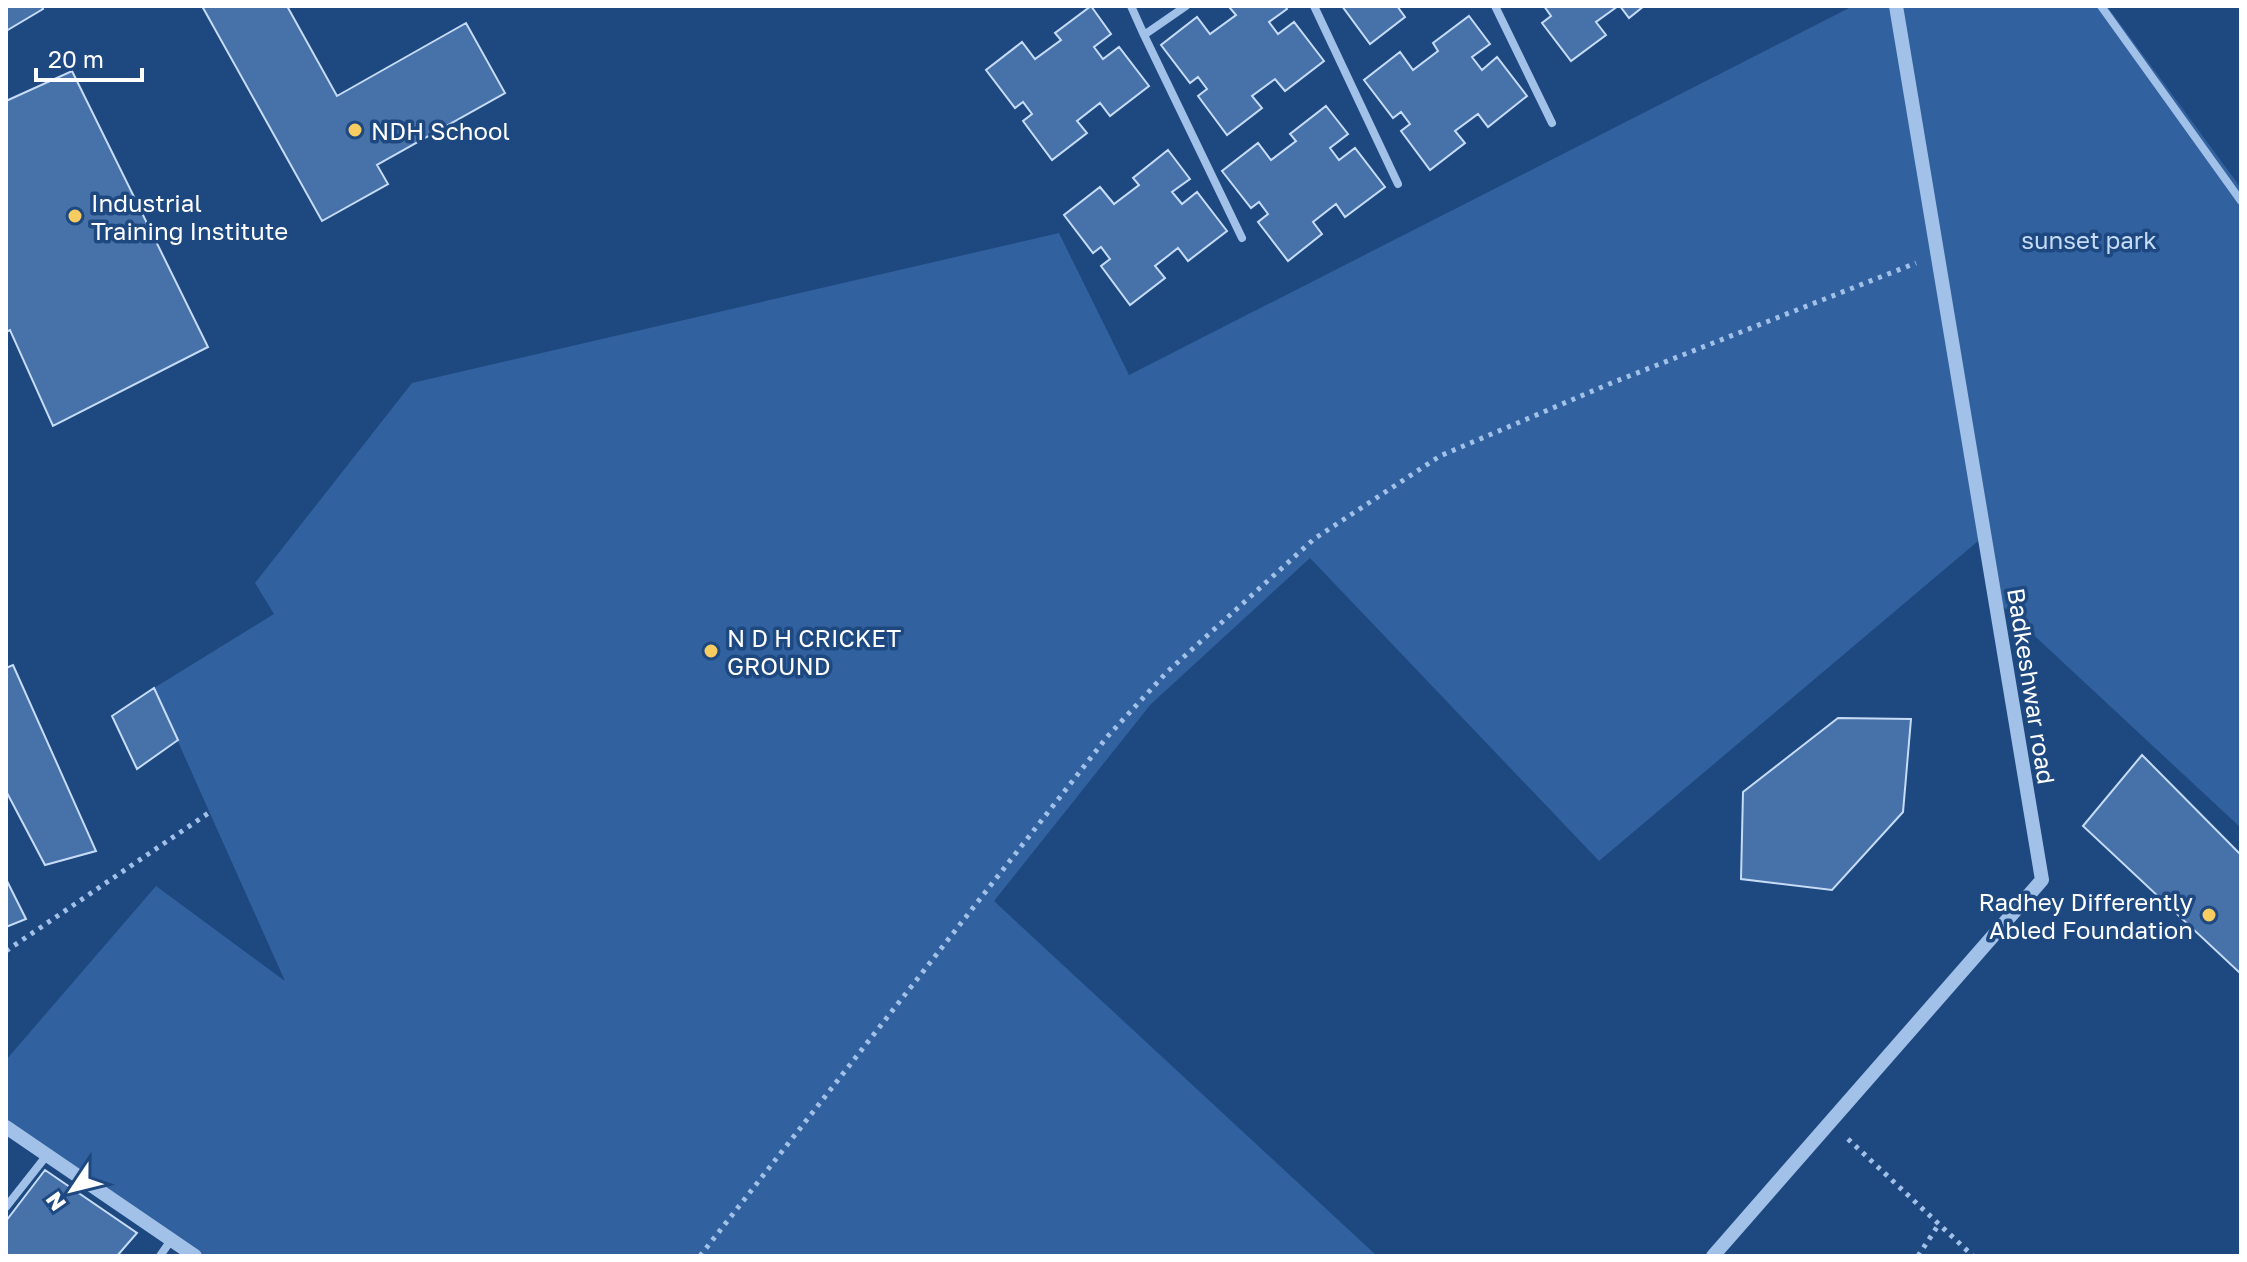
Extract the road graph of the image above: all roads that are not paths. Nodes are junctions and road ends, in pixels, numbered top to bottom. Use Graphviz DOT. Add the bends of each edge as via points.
graph roads {
  1 [pos="1131,6"];
  2 [pos="1186,6"];
  3 [pos="1314,6"];
  4 [pos="1495,6"];
  5 [pos="1896,6"];
  6 [pos="2101,6"];
  7 [pos="1144,35"];
  8 [pos="1552,123"];
  9 [pos="1398,184"];
  10 [pos="2241,201"];
  11 [pos="1242,238"];
  12 [pos="6,1127"];
  13 [pos="47,1155"];
  14 [pos="6,1207"];
  15 [pos="171,1240"];
  16 [pos="160,1256"];
  17 [pos="195,1256"];
  18 [pos="1713,1256"];
  1 -- 7 [label="street"];
  2 -- 7 [label="street"];
  3 -- 9 [label="street"];
  4 -- 8 [label="street"];
  5 -- 18 [label="street, Badkeshwar road" via="2042,880"];
  6 -- 10 [label="street"];
  7 -- 11 [label="street"];
  12 -- 13 [label="street"];
  13 -- 14 [label="street"];
  13 -- 15 [label="street"];
  15 -- 16 [label="street"];
  15 -- 17 [label="street"];
}
